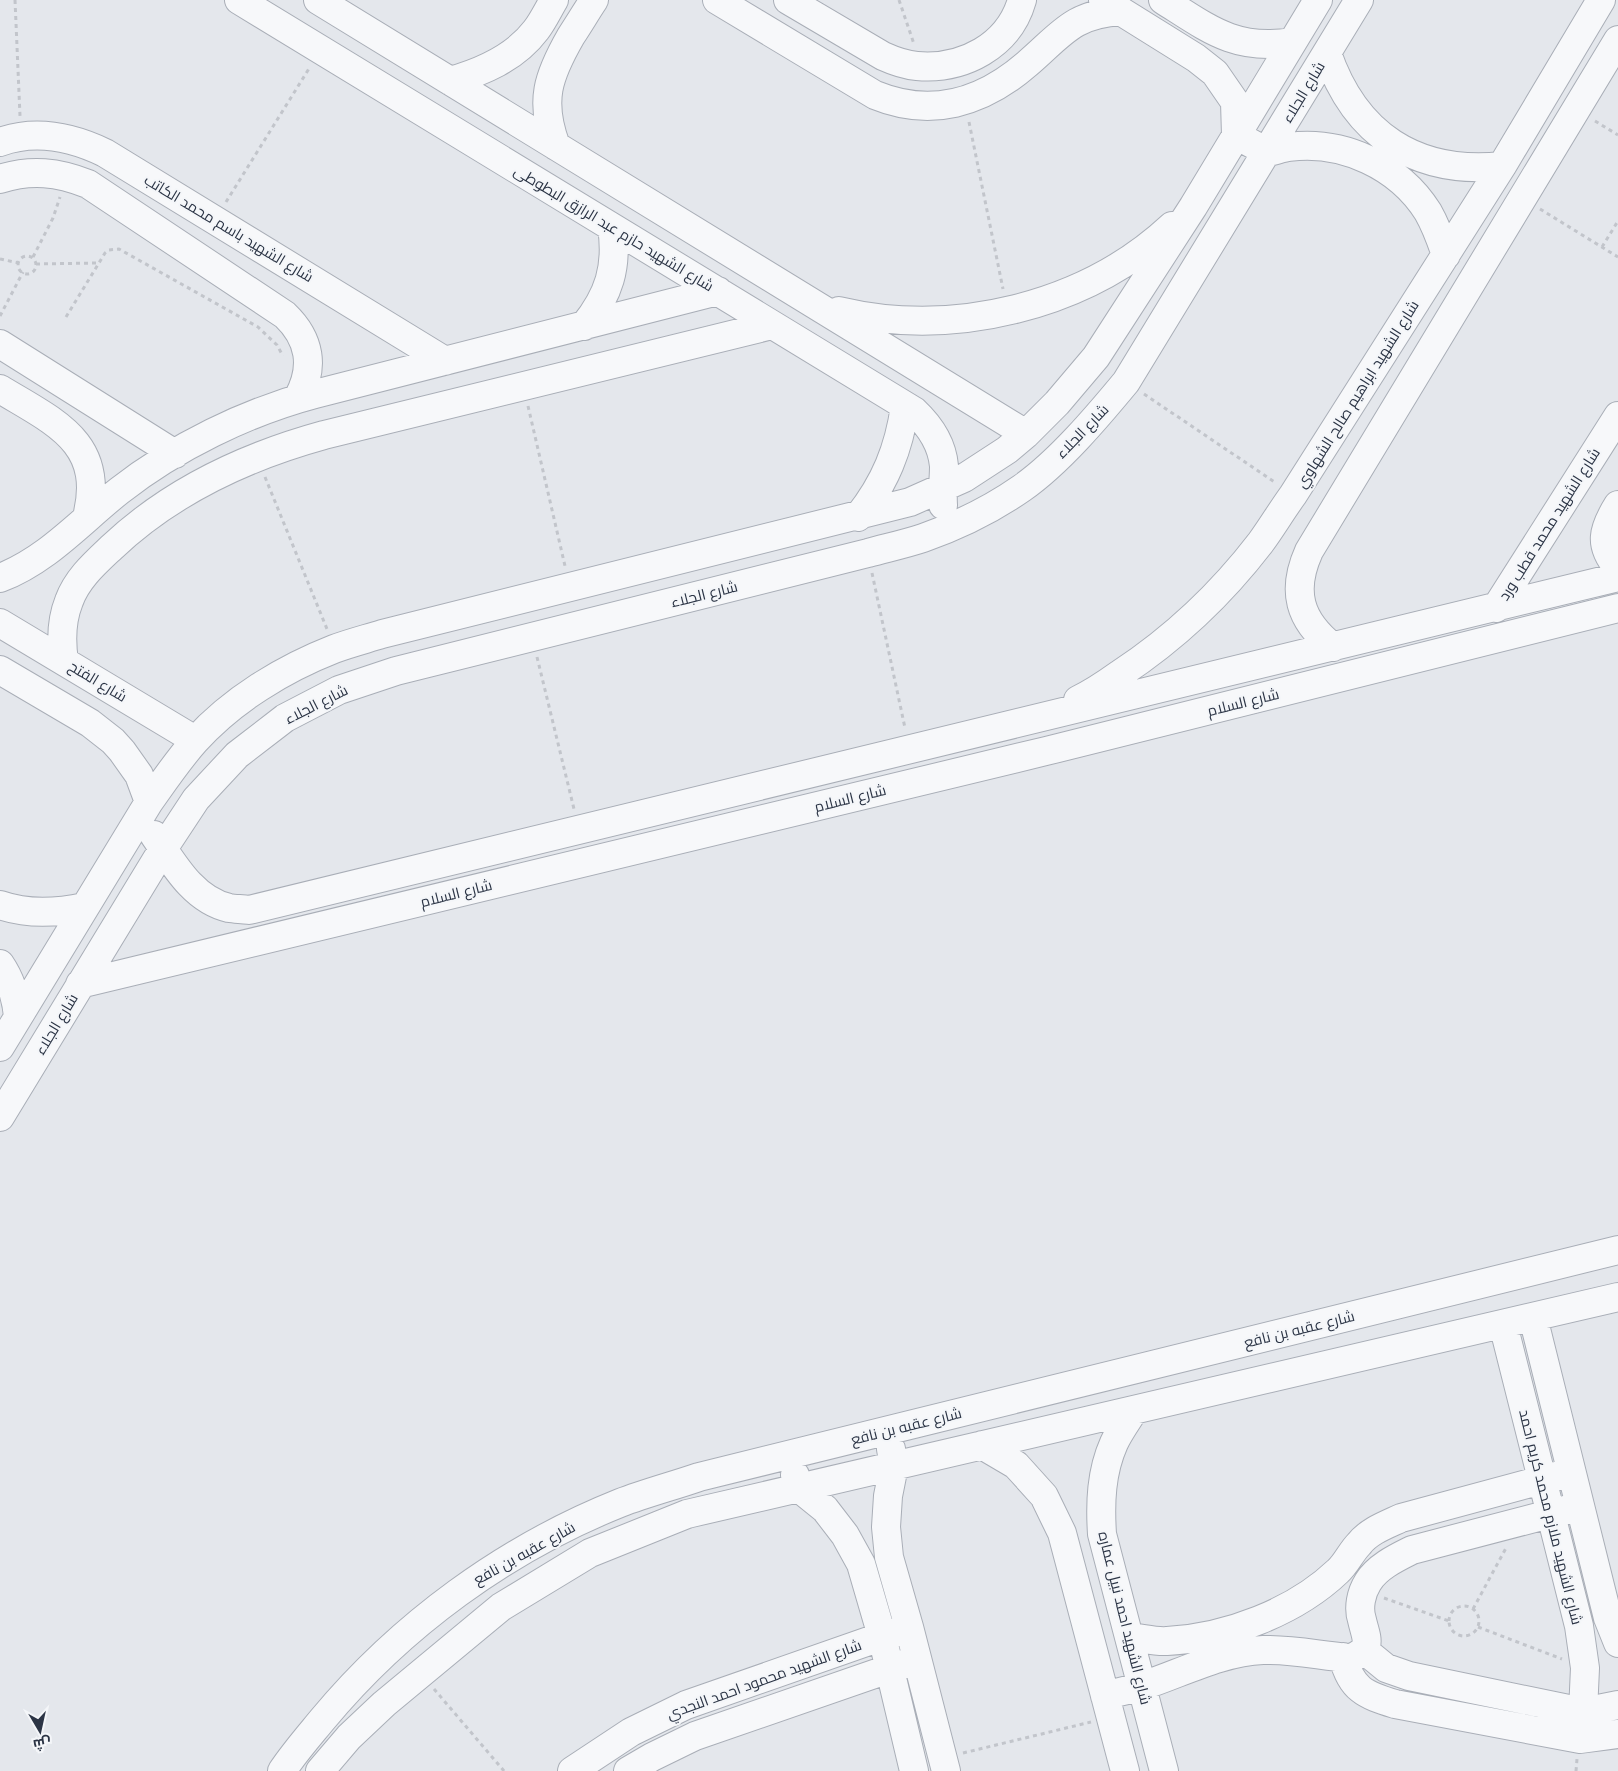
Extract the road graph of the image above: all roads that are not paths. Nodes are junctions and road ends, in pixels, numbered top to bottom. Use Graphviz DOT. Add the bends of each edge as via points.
graph roads {
  1 [pos="240,0"];
  2 [pos="318,0"];
  3 [pos="554,0"];
  4 [pos="594,0"];
  5 [pos="717,0"];
  6 [pos="788,0"];
  7 [pos="1022,0"];
  8 [pos="1163,0"];
  9 [pos="1318,0"];
  10 [pos="1359,0"];
  11 [pos="1601,0"];
  12 [pos="1112,6"];
  13 [pos="999,40"];
  14 [pos="1618,40"];
  15 [pos="1292,42"];
  16 [pos="1327,53"];
  17 [pos="1026,65"];
  18 [pos="450,81"];
  19 [pos="1236,135"];
  20 [pos="11,140"];
  21 [pos="556,146"];
  22 [pos="1267,152"];
  23 [pos="1502,166"];
  24 [pos="0,179"];
  25 [pos="1193,206"];
  26 [pos="612,227"];
  27 [pos="1446,255"];
  28 [pos="718,292"];
  29 [pos="821,308"];
  30 [pos="772,325"];
  31 [pos="584,326"];
  32 [pos="0,344"];
  33 [pos="445,361"];
  34 [pos="0,390"];
  35 [pos="298,398"];
  36 [pos="1057,403"];
  37 [pos="905,406"];
  38 [pos="1618,416"];
  39 [pos="1087,427"];
  40 [pos="1026,434"];
  41 [pos="175,454"];
  42 [pos="942,490"];
  43 [pos="1618,505"];
  44 [pos="87,517"];
  45 [pos="858,517"];
  46 [pos="944,529"];
  47 [pos="1618,568"];
  48 [pos="1618,577"];
  49 [pos="0,578"];
  50 [pos="1496,608"];
  51 [pos="1618,608"];
  52 [pos="0,623"];
  53 [pos="1333,647"];
  54 [pos="64,661"];
  55 [pos="0,670"];
  56 [pos="1038,719"];
  57 [pos="196,740"];
  58 [pos="1046,751"];
  59 [pos="145,809"];
  60 [pos="164,850"];
  61 [pos="0,905"];
  62 [pos="85,906"];
  63 [pos="0,964"];
  64 [pos="80,984"];
  65 [pos="18,1016"];
  66 [pos="0,1047"];
  67 [pos="0,1117"];
  68 [pos="1618,1250"];
  69 [pos="1618,1297"];
  70 [pos="1533,1317"];
  71 [pos="1503,1324"];
  72 [pos="1134,1410"];
  73 [pos="887,1430"];
  74 [pos="982,1445"];
  75 [pos="790,1455"];
  76 [pos="894,1466"];
  77 [pos="1572,1472"];
  78 [pos="1542,1480"];
  79 [pos="799,1488"];
  80 [pos="1580,1506"];
  81 [pos="1550,1514"];
  82 [pos="1339,1571"];
  83 [pos="1364,1591"];
  84 [pos="909,1627"];
  85 [pos="882,1636"];
  86 [pos="1130,1637"];
  87 [pos="1618,1643"];
  88 [pos="1353,1654"];
  89 [pos="917,1660"];
  90 [pos="889,1668"];
  91 [pos="1142,1686"];
  92 [pos="1618,1705"];
  93 [pos="1108,1706"];
  94 [pos="1583,1712"];
  95 [pos="1618,1734"];
  96 [pos="945,1764"];
  97 [pos="282,1771"];
  98 [pos="320,1771"];
  99 [pos="572,1771"];
  100 [pos="628,1771"];
  101 [pos="914,1771"];
  102 [pos="1125,1771"];
  103 [pos="1164,1771"];
  1 -- 26 [label="street, شارع الشهيد حازم عبد الرازق البطوطى"];
  2 -- 18 [label="street"];
  3 -- 18 [label="street" via="535,31 511,54 482,71"];
  4 -- 21 [label="street" via="550,77 548,119"];
  5 -- 17 [label="street" via="881,97 900,103 939,106 964,101 997,86"];
  6 -- 13 [label="street" via="900,63 925,66 951,64 981,53"];
  7 -- 13 [label="street" via="1013,22"];
  8 -- 15 [label="street" via="1214,32 1235,40 1258,45"];
  9 -- 15 [label="street"];
  10 -- 16 [label="street, شارع الجلاء"];
  11 -- 23 [label="street, شارع الشهيد ابراهيم صالح الشهاوي"];
  12 -- 17 [label="street" via="1064,29"];
  12 -- 19 [label="street" via="1215,73 1235,102"];
  13 -- 17 [label="street"];
  14 -- 53 [label="street" via="1302,565 1299,596 1303,611 1310,625"];
  15 -- 19 [label="street"];
  16 -- 22 [label="street, شارع الجلاء"];
  16 -- 23 [label="street" via="1334,75 1358,114 1392,144 1412,155 1449,166"];
  18 -- 21 [label="street"];
  19 -- 22 [label="street"];
  19 -- 25 [label="street"];
  20 -- 33 [label="street, شارع الشهيد باسم محمد الكاتب" via="43,135 86,143 105,152"];
  21 -- 29 [label="street"];
  22 -- 27 [label="street" via="1313,146 1358,155 1378,165 1414,194 1438,233"];
  22 -- 39 [label="street, شارع الجلاء" via="1126,382"];
  23 -- 27 [label="street, شارع الشهيد ابراهيم صالح الشهاوي"];
  24 -- 35 [label="street" via="32,172 62,175 88,184 285,315 300,333 308,354 307,377"];
  25 -- 29 [label="street" via="1167,231 1108,272 1076,288 1007,311 976,317 914,321"];
  25 -- 36 [label="street" via="1096,357"];
  26 -- 28 [label="street, شارع الشهيد حازم عبد الرازق البطوطى"];
  26 -- 31 [label="street" via="612,273 602,301"];
  27 -- 56 [label="street, شارع الشهيد ابراهيم صالح الشهاوي" via="1293,495 1230,579 1138,663 1090,694"];
  28 -- 30 [label="street, شارع الشهيد حازم عبد الرازق البطوطى"];
  28 -- 31 [label="street"];
  29 -- 40 [label="street"];
  30 -- 37 [label="street, شارع الشهيد حازم عبد الرازق البطوطى"];
  30 -- 54 [label="street" via="290,444 206,480 171,501 126,535 90,568 76,586 64,615"];
  31 -- 33 [label="street"];
  32 -- 41 [label="street"];
  33 -- 35 [label="street"];
  34 -- 44 [label="street" via="59,425 79,446 90,474"];
  35 -- 41 [label="street" via="231,424"];
  36 -- 39 [label="street"];
  36 -- 40 [label="street"];
  37 -- 42 [label="street, شارع الشهيد حازم عبد الرازق البطوطى" via="923,420 937,440 944,464"];
  37 -- 45 [label="street" via="890,465"];
  38 -- 50 [label="street, شارع الشهيد محمد قطب ورد"];
  39 -- 46 [label="street, شارع الجلاء" via="1023,487 991,507"];
  40 -- 42 [label="street" via="986,465"];
  41 -- 44 [label="street" via="138,477"];
  42 -- 45 [label="street"];
  42 -- 46 [label="street, شارع الشهيد حازم عبد الرازق البطوطى"];
  43 -- 47 [label="street" via="1605,531 1604,545"];
  44 -- 49 [label="street" via="30,564"];
  45 -- 57 [label="street" via="336,648 294,666 258,688"];
  46 -- 60 [label="street, شارع الجلاء" via="868,553 396,671 339,690 285,718 231,761 196,799"];
  48 -- 50 [label="street, شارع السلام"];
  50 -- 53 [label="street, شارع السلام"];
  51 -- 58 [label="street, شارع السلام"];
  52 -- 54 [label="street, شارع الفتح"];
  53 -- 56 [label="street, شارع السلام"];
  54 -- 57 [label="street, شارع الفتح"];
  55 -- 59 [label="street" via="107,736 139,775"];
  56 -- 58 [label="street"];
  56 -- 60 [label="street, شارع السلام" via="248,910 228,908 209,900 193,888"];
  57 -- 59 [label="street"];
  58 -- 64 [label="street, شارع السلام"];
  59 -- 60 [label="street, شارع السلام"];
  59 -- 62 [label="street"];
  60 -- 64 [label="street, شارع الجلاء"];
  61 -- 62 [label="street" via="37,912"];
  62 -- 65 [label="street"];
  63 -- 65 [label="street" via="12,985"];
  64 -- 67 [label="street, شارع الجلاء"];
  65 -- 66 [label="street"];
  68 -- 73 [label="street, شارع عقبه بن نافع"];
  69 -- 70 [label="street"];
  70 -- 71 [label="street"];
  70 -- 77 [label="street, شارع الشهيد ملازم محمد كريم احمد"];
  71 -- 72 [label="street"];
  71 -- 78 [label="street, شارع الشهيد ملازم محمد كريم احمد"];
  72 -- 74 [label="street"];
  72 -- 86 [label="street, شارع الشهيد احمد نبيل عماره" via="1114,1443 1102,1482 1100,1509 1102,1534"];
  73 -- 75 [label="street, شارع عقبه بن نافع"];
  73 -- 76 [label="street"];
  74 -- 76 [label="street"];
  74 -- 93 [label="street" via="1016,1465 1044,1496 1062,1533"];
  75 -- 79 [label="street"];
  75 -- 97 [label="street, شارع عقبه بن نافع" via="699,1477 620,1503 544,1538 473,1581 406,1632 346,1690"];
  76 -- 79 [label="street"];
  76 -- 84 [label="street" via="886,1527 889,1557"];
  77 -- 78 [label="street"];
  77 -- 80 [label="street, شارع الشهيد ملازم محمد كريم احمد"];
  78 -- 81 [label="street, شارع الشهيد ملازم محمد كريم احمد"];
  78 -- 82 [label="street" via="1401,1518 1360,1542"];
  79 -- 85 [label="street" via="825,1509 846,1535 861,1564"];
  79 -- 98 [label="street" via="687,1514 590,1553 501,1607 370,1717"];
  80 -- 81 [label="street"];
  80 -- 87 [label="street, شارع الشهيد ملازم محمد كريم احمد" via="1608,1618"];
  81 -- 83 [label="street" via="1412,1550 1373,1575"];
  81 -- 94 [label="street, شارع الشهيد ملازم محمد كريم احمد" via="1579,1626 1586,1668"];
  82 -- 83 [label="street"];
  82 -- 86 [label="street" via="1289,1607 1255,1622 1202,1638 1165,1642"];
  83 -- 88 [label="street" via="1360,1610 1367,1644"];
  84 -- 85 [label="street, شارع الشهيد محمود احمد النجدي"];
  84 -- 89 [label="street"];
  85 -- 90 [label="street"];
  85 -- 99 [label="street, شارع الشهيد محمود احمد النجدي" via="686,1705 631,1732"];
  86 -- 91 [label="street, شارع الشهيد احمد نبيل عماره"];
  88 -- 91 [label="street" via="1290,1650 1237,1653 1209,1660"];
  88 -- 94 [label="street" via="1399,1674"];
  88 -- 95 [label="street" via="1346,1672 1354,1684 1365,1694 1395,1704 1580,1738"];
  89 -- 90 [label="street, شارع الشهيد محمود احمد النجدي"];
  89 -- 96 [label="street"];
  90 -- 100 [label="street, شارع الشهيد محمود احمد النجدي" via="695,1736"];
  90 -- 101 [label="street"];
  91 -- 93 [label="street"];
  91 -- 103 [label="street, شارع الشهيد احمد نبيل عماره"];
  92 -- 94 [label="street"];
  93 -- 102 [label="street"];
}
